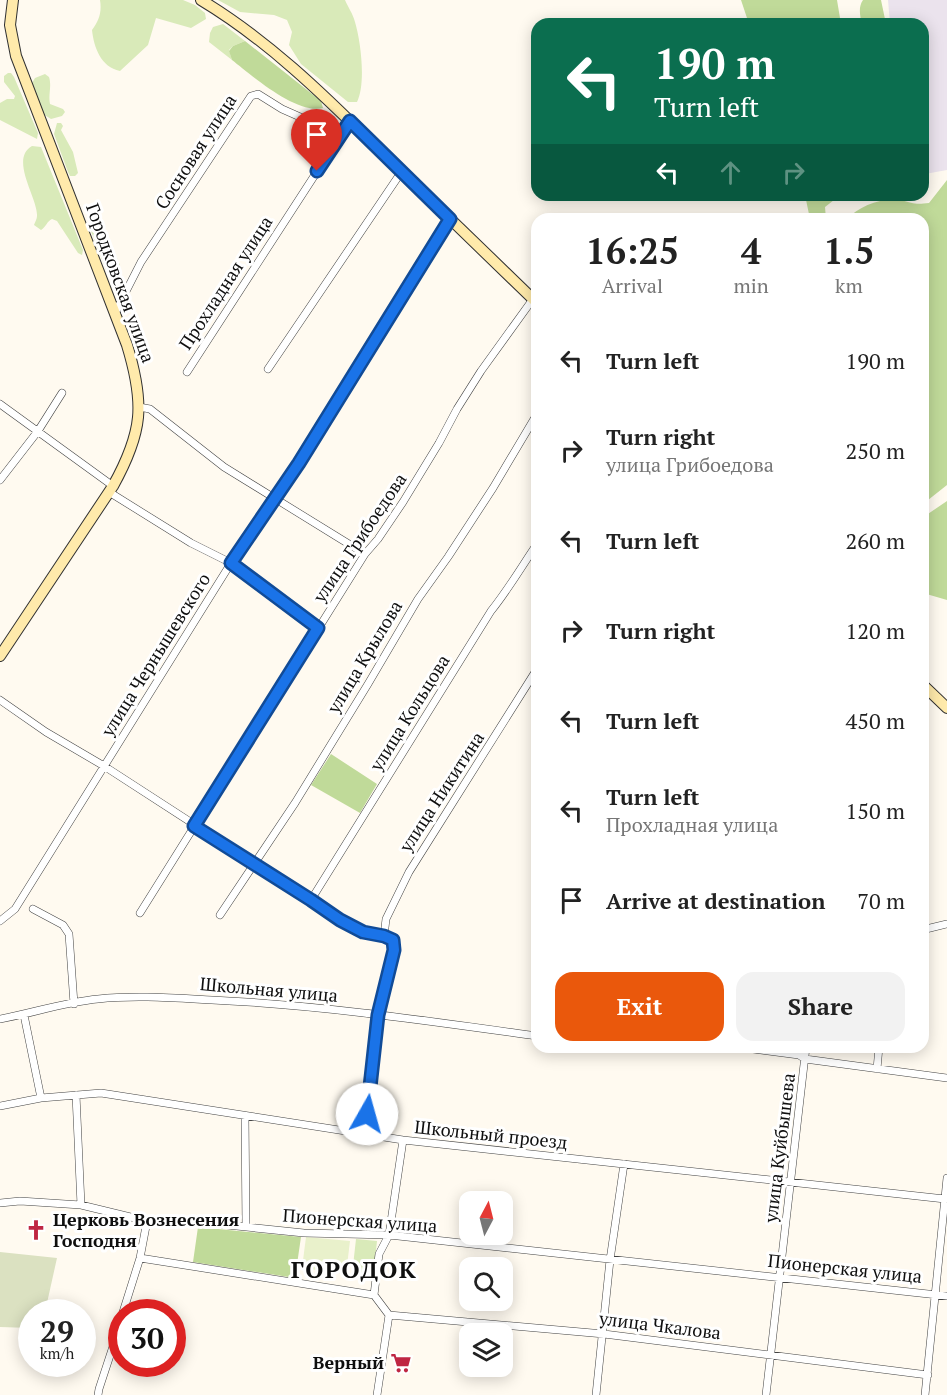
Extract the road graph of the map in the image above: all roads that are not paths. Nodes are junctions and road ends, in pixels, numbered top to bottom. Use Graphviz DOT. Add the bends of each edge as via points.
graph roads {
  1 [pos="13,0"];
  2 [pos="201,0"];
  3 [pos="347,126"];
  4 [pos="402,171"];
  5 [pos="450,219"];
  6 [pos="531,297"];
  7 [pos="531,306"];
  8 [pos="115,313"];
  9 [pos="268,369"];
  10 [pos="187,372"];
  11 [pos="62,393"];
  12 [pos="0,404"];
  13 [pos="140,407"];
  14 [pos="531,424"];
  15 [pos="38,431"];
  16 [pos="0,480"];
  17 [pos="111,489"];
  18 [pos="276,498"];
  19 [pos="531,552"];
  20 [pos="365,554"];
  21 [pos="231,563"];
  22 [pos="318,628"];
  23 [pos="0,656"];
  24 [pos="531,679"];
  25 [pos="929,691"];
  26 [pos="0,700"];
  27 [pos="947,708"];
  28 [pos="104,766"];
  29 [pos="194,826"];
  30 [pos="254,863"];
  31 [pos="311,900"];
  32 [pos="33,909"];
  33 [pos="140,913"];
  34 [pos="220,915"];
  35 [pos="0,921"];
  36 [pos="947,924"];
  37 [pos="929,928"];
  38 [pos="384,936"];
  39 [pos="74,1004"];
  40 [pos="24,1015"];
  41 [pos="378,1015"];
  42 [pos="0,1019"];
  43 [pos="531,1035"];
  44 [pos="790,1053"];
  45 [pos="806,1053"];
  46 [pos="878,1053"];
  47 [pos="805,1059"];
  48 [pos="877,1069"];
  49 [pos="947,1078"];
  50 [pos="76,1095"];
  51 [pos="41,1098"];
  52 [pos="0,1106"];
  53 [pos="244,1116"];
  54 [pos="364,1134"];
  55 [pos="403,1140"];
  56 [pos="624,1164"];
  57 [pos="947,1178"];
  58 [pos="791,1182"];
  59 [pos="945,1200"];
  60 [pos="0,1203"];
  61 [pos="81,1205"];
  62 [pos="147,1221"];
  63 [pos="246,1227"];
  64 [pos="389,1236"];
  65 [pos="140,1258"];
  66 [pos="610,1260"];
  67 [pos="780,1276"];
  68 [pos="935,1294"];
  69 [pos="374,1295"];
  70 [pos="947,1296"];
  71 [pos="127,1299"];
  72 [pos="389,1315"];
  73 [pos="604,1334"];
  74 [pos="771,1355"];
  75 [pos="108,1361"];
  76 [pos="928,1375"];
  77 [pos="98,1395"];
  78 [pos="377,1395"];
  79 [pos="596,1395"];
  80 [pos="766,1395"];
  81 [pos="925,1395"];
  1 -- 8 [label="main road, Городковская улица" via="10,25 16,56"];
  2 -- 3 [label="main road" via="269,48"];
  3 -- 4 [label="main road"];
  3 -- 8 [label="street, Сосновая улица" via="334,132 258,94 251,96 141,262"];
  3 -- 10 [label="street, Прохладная улица"];
  4 -- 5 [label="main road"];
  4 -- 9 [label="street"];
  5 -- 6 [label="main road"];
  5 -- 18 [label="street, улица Чернышевского"];
  7 -- 20 [label="street, улица Грибоедова" via="475,381 403,502"];
  8 -- 13 [label="main road, Городковская улица" via="137,378"];
  11 -- 15 [label="street"];
  12 -- 15 [label="street"];
  13 -- 17 [label="main road, Городковская улица" via="135,438"];
  13 -- 18 [label="street" via="150,409 224,467"];
  14 -- 30 [label="street, улица Крылова"];
  15 -- 16 [label="street"];
  15 -- 17 [label="street"];
  17 -- 21 [label="street" via="191,543"];
  17 -- 23 [label="main road, Городковская улица"];
  18 -- 20 [label="street"];
  18 -- 21 [label="street, улица Чернышевского"];
  19 -- 31 [label="street, улица Кольцова"];
  20 -- 22 [label="street, улица Грибоедова"];
  21 -- 22 [label="street"];
  21 -- 28 [label="street, улица Чернышевского"];
  22 -- 29 [label="street, улица Грибоедова"];
  24 -- 38 [label="street, улица Никитина" via="409,872 389,911"];
  25 -- 27 [label="main road"];
  26 -- 28 [label="street"];
  28 -- 29 [label="street"];
  28 -- 35 [label="street, улица Чернышевского" via="15,909"];
  29 -- 30 [label="street"];
  29 -- 33 [label="street, улица Грибоедова"];
  30 -- 31 [label="street"];
  30 -- 34 [label="street, улица Крылова"];
  31 -- 38 [label="street" via="363,932"];
  32 -- 39 [label="street" via="63,926 69,934"];
  36 -- 37 [label="street"];
  38 -- 41 [label="street" via="393,940 394,950"];
  39 -- 40 [label="street, Школьная улица"];
  39 -- 41 [label="street, Школьная улица" via="118,997 185,998"];
  40 -- 42 [label="street, Школьная улица"];
  40 -- 51 [label="street"];
  41 -- 43 [label="street, Школьная улица"];
  41 -- 54 [label="street"];
  44 -- 47 [label="street"];
  45 -- 47 [label="street, улица Куйбышева"];
  46 -- 48 [label="street"];
  47 -- 48 [label="street"];
  47 -- 58 [label="street, улица Куйбышева"];
  48 -- 49 [label="street"];
  50 -- 51 [label="street, Школьный проезд"];
  50 -- 53 [label="street, Школьный проезд" via="101,1093"];
  50 -- 61 [label="street"];
  51 -- 52 [label="street, Школьный проезд"];
  53 -- 54 [label="street, Школьный проезд"];
  53 -- 63 [label="street"];
  54 -- 55 [label="street, Школьный проезд"];
  55 -- 56 [label="street, Школьный проезд"];
  55 -- 64 [label="street"];
  56 -- 58 [label="street, Школьный проезд"];
  56 -- 66 [label="street"];
  57 -- 59 [label="street"];
  58 -- 59 [label="street, Школьный проезд"];
  58 -- 67 [label="street, улица Куйбышева"];
  59 -- 68 [label="street"];
  60 -- 61 [label="street, Пионерская улица"];
  61 -- 62 [label="street, Пионерская улица"];
  62 -- 63 [label="street, Пионерская улица"];
  62 -- 65 [label="street"];
  63 -- 64 [label="street, Пионерская улица"];
  64 -- 66 [label="street, Пионерская улица"];
  64 -- 69 [label="street" via="379,1254"];
  65 -- 69 [label="street"];
  65 -- 71 [label="street"];
  66 -- 67 [label="street, Пионерская улица"];
  66 -- 73 [label="street"];
  67 -- 68 [label="street, Пионерская улица"];
  67 -- 74 [label="street, улица Куйбышева"];
  68 -- 70 [label="street, Пионерская улица"];
  68 -- 76 [label="street"];
  69 -- 72 [label="street"];
  72 -- 73 [label="street, улица Чкалова"];
  72 -- 78 [label="street"];
  73 -- 74 [label="street, улица Чкалова"];
  73 -- 79 [label="street"];
  74 -- 76 [label="street, улица Чкалова"];
  74 -- 80 [label="street, улица Куйбышева"];
  75 -- 77 [label="street"];
  76 -- 81 [label="street"];
}
